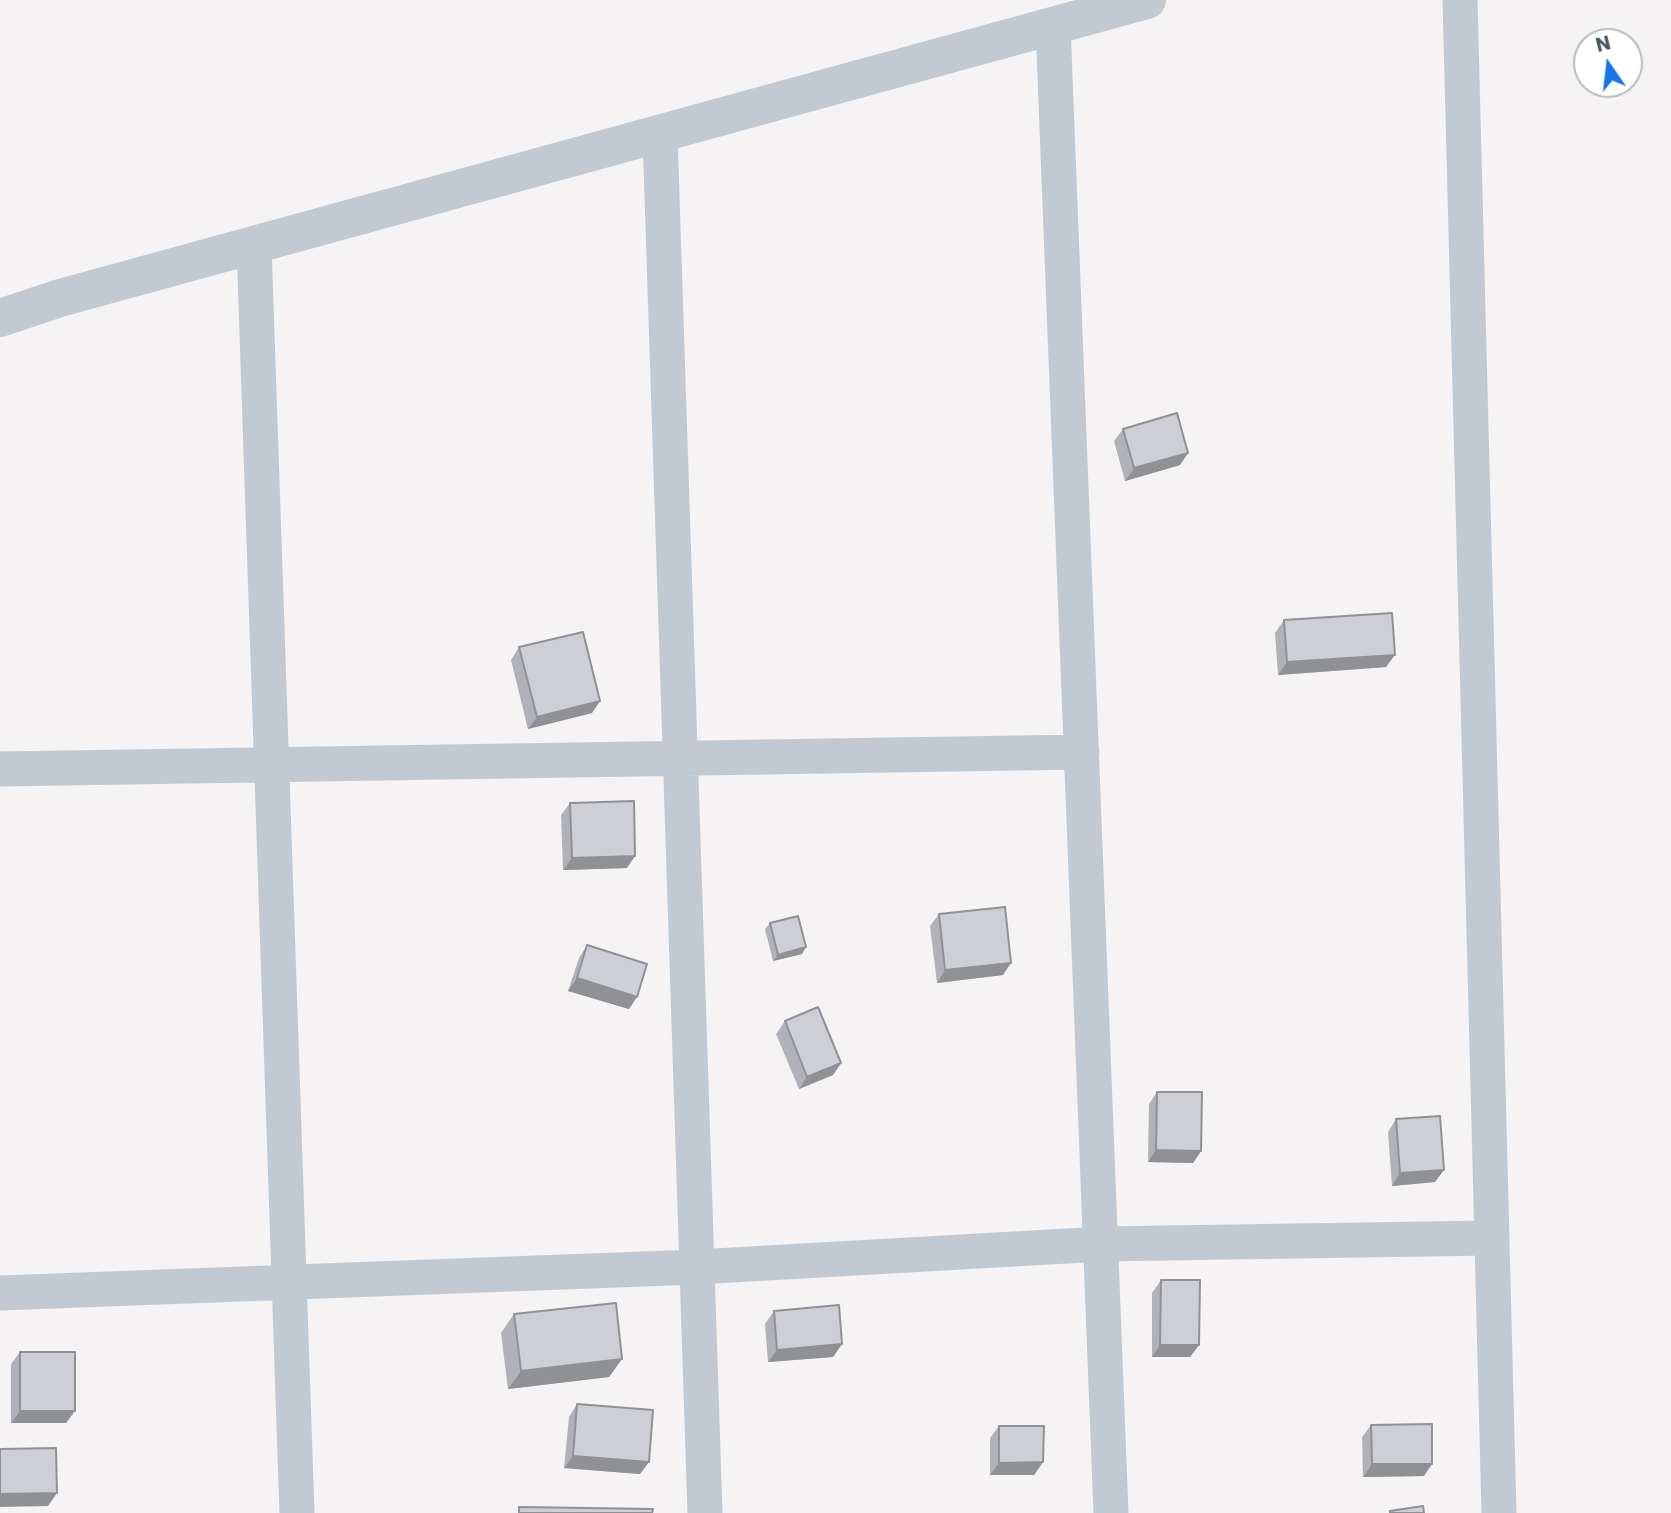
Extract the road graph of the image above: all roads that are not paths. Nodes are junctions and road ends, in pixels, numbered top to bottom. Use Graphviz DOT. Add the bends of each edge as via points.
graph roads {
  1 [pos="1147,0"];
  2 [pos="1460,0"];
  3 [pos="1053,25"];
  4 [pos="660,135"];
  5 [pos="254,245"];
  6 [pos="0,318"];
  7 [pos="1082,752"];
  8 [pos="681,758"];
  9 [pos="272,765"];
  10 [pos="0,769"];
  11 [pos="1490,1238"];
  12 [pos="1102,1244"];
  13 [pos="697,1267"];
  14 [pos="291,1280"];
  15 [pos="0,1293"];
  16 [pos="298,1513"];
  17 [pos="705,1513"];
  18 [pos="1111,1513"];
  19 [pos="1499,1513"];
  1 -- 3 [label="street"];
  2 -- 11 [label="street"];
  3 -- 4 [label="street"];
  3 -- 7 [label="street"];
  4 -- 5 [label="street"];
  4 -- 8 [label="street"];
  5 -- 6 [label="street"];
  5 -- 9 [label="street"];
  7 -- 8 [label="street"];
  7 -- 12 [label="street"];
  8 -- 9 [label="street"];
  8 -- 13 [label="street"];
  9 -- 10 [label="street"];
  9 -- 14 [label="street"];
  11 -- 12 [label="street"];
  11 -- 19 [label="street"];
  12 -- 13 [label="street"];
  12 -- 18 [label="street"];
  13 -- 14 [label="street"];
  13 -- 17 [label="street"];
  14 -- 15 [label="street"];
  14 -- 16 [label="street"];
}
